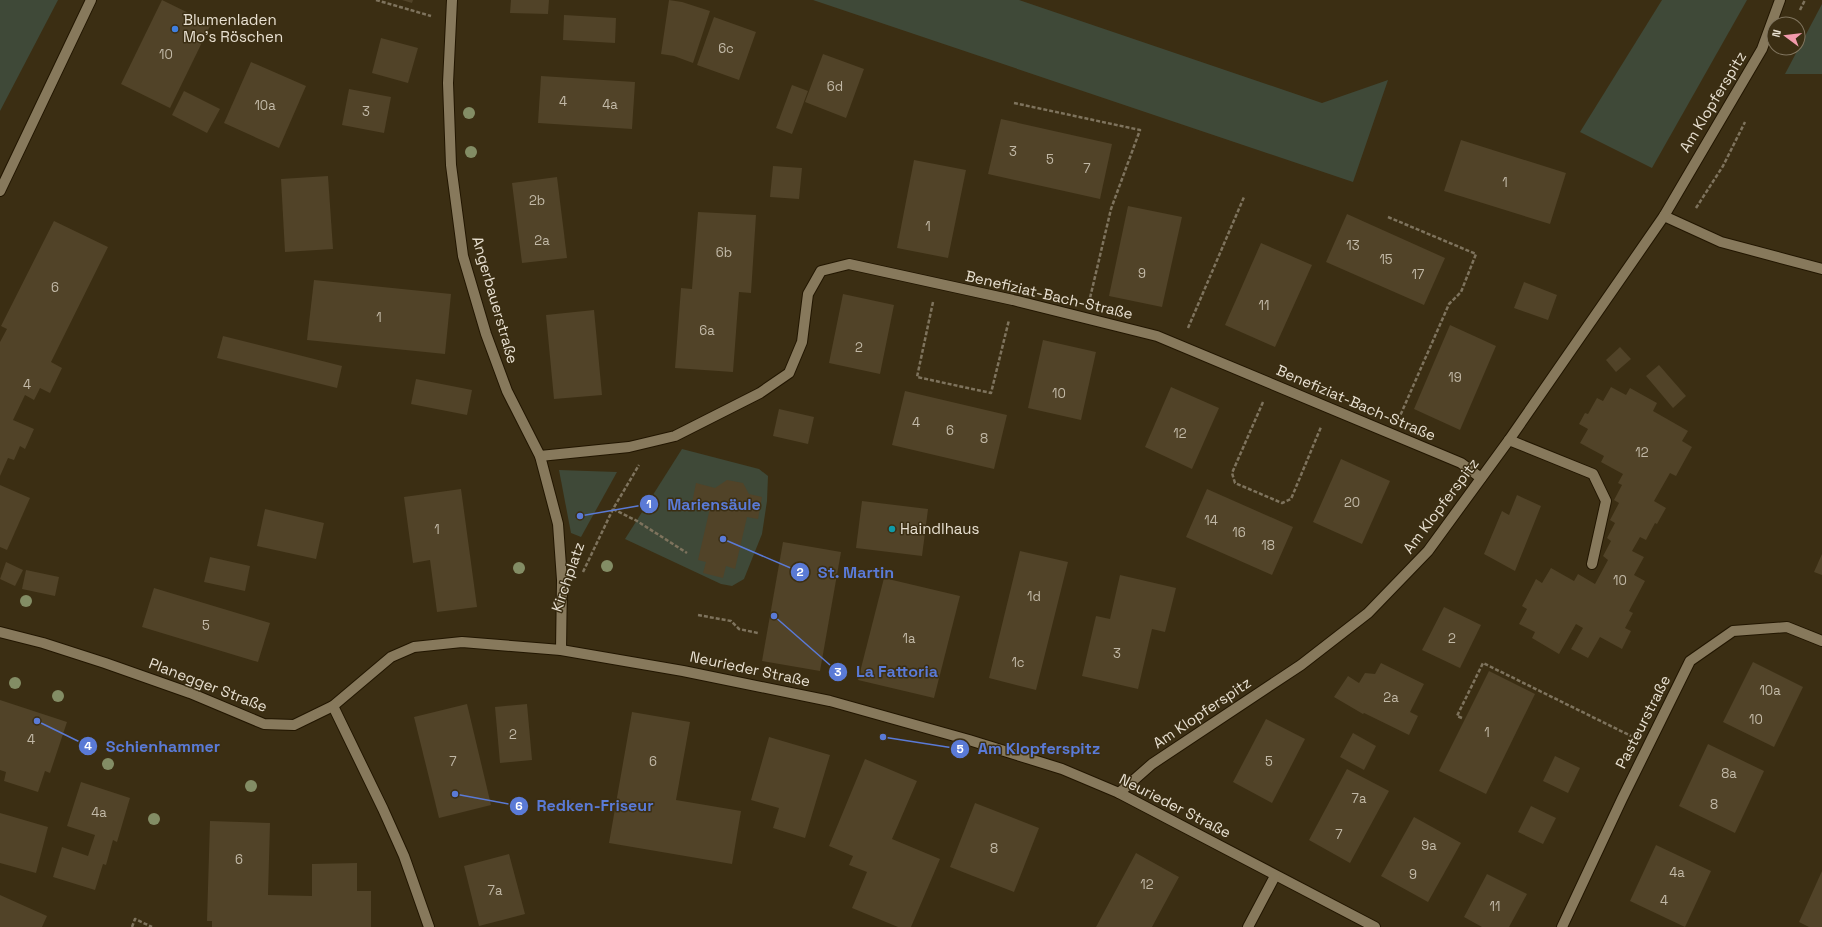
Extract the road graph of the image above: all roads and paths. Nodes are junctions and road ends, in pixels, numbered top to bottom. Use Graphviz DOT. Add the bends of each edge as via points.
graph roads {
  1 [pos="91,0"];
  2 [pos="376,0"];
  3 [pos="452,0"];
  4 [pos="1780,0"];
  5 [pos="451,22"];
  6 [pos="1014,103"];
  7 [pos="0,191"];
  8 [pos="1244,197"];
  9 [pos="1664,216"];
  10 [pos="1388,217"];
  11 [pos="1822,269"];
  12 [pos="937,284"];
  13 [pos="1013,300"];
  14 [pos="1085,318"];
  15 [pos="1181,345"];
  16 [pos="1271,383"];
  17 [pos="1330,408"];
  18 [pos="1392,434"];
  19 [pos="1509,440"];
  20 [pos="540,456"];
  21 [pos="639,464"];
  22 [pos="1481,478"];
  23 [pos="613,509"];
  24 [pos="687,553"];
  25 [pos="1592,564"];
  26 [pos="583,573"];
  27 [pos="698,615"];
  28 [pos="0,632"];
  29 [pos="758,633"];
  30 [pos="1822,642"];
  31 [pos="561,650"];
  32 [pos="332,706"];
  33 [pos="1462,718"];
  34 [pos="1648,744"];
  35 [pos="1119,793"];
  36 [pos="1275,876"];
  37 [pos="132,927"];
  38 [pos="152,927"];
  39 [pos="429,927"];
  40 [pos="1248,927"];
  41 [pos="1375,927"];
  42 [pos="1562,927"];
  1 -- 7 [label="street"];
  2 -- 5 [label="path"];
  3 -- 5 [label="street, Angerbauerstraße"];
  4 -- 9 [label="street, Am Klopferspitz" via="1762,49"];
  5 -- 20 [label="street, Angerbauerstraße" via="448,83 451,165 463,256 486,334 507,391"];
  6 -- 14 [label="path" via="1140,130 1111,208"];
  8 -- 15 [label="path"];
  9 -- 11 [label="street" via="1722,242"];
  9 -- 19 [label="street, Am Klopferspitz"];
  10 -- 18 [label="path" via="1476,254 1461,292 1449,304"];
  12 -- 13 [label="street, Benefiziat-Bach-Straße"];
  12 -- 13 [label="path" via="917,377 992,393"];
  12 -- 20 [label="street, Benefiziat-Bach-Straße" via="849,264 821,271 808,294 802,342 789,373 760,393 675,436 629,447"];
  13 -- 14 [label="street, Benefiziat-Bach-Straße"];
  14 -- 15 [label="street, Benefiziat-Bach-Straße" via="1158,336"];
  15 -- 16 [label="street, Benefiziat-Bach-Straße"];
  16 -- 17 [label="street, Benefiziat-Bach-Straße"];
  16 -- 17 [label="path" via="1232,473 1235,484 1282,503 1290,499"];
  17 -- 18 [label="street, Benefiziat-Bach-Straße"];
  18 -- 22 [label="street, Benefiziat-Bach-Straße" via="1461,463"];
  19 -- 22 [label="street, Am Klopferspitz"];
  19 -- 25 [label="street" via="1593,474 1606,502"];
  20 -- 31 [label="street, Kirchplatz" via="558,524 562,580"];
  21 -- 23 [label="path, Kirchplatz"];
  22 -- 35 [label="street, Am Klopferspitz" via="1428,551 1368,613 1301,665 1152,764"];
  23 -- 24 [label="path"];
  23 -- 26 [label="path, Kirchplatz"];
  27 -- 29 [label="path" via="731,620 739,629"];
  28 -- 32 [label="street, Planegger Straße" via="105,663 190,693 264,724 294,725"];
  30 -- 34 [label="street, Pasteurstraße" via="1787,627 1733,631 1690,661"];
  31 -- 32 [label="street, Neurieder Straße" via="462,642 414,647 391,657"];
  31 -- 35 [label="street, Neurieder Straße" via="684,671 830,701 1062,769"];
  32 -- 39 [label="street" via="404,856"];
  33 -- 34 [label="path" via="1457,716 1483,663"];
  34 -- 42 [label="street, Pasteurstraße"];
  35 -- 36 [label="street, Neurieder Straße"];
  36 -- 40 [label="street"];
  36 -- 41 [label="street, Neurieder Straße"];
  37 -- 38 [label="path" via="135,919"];
}
